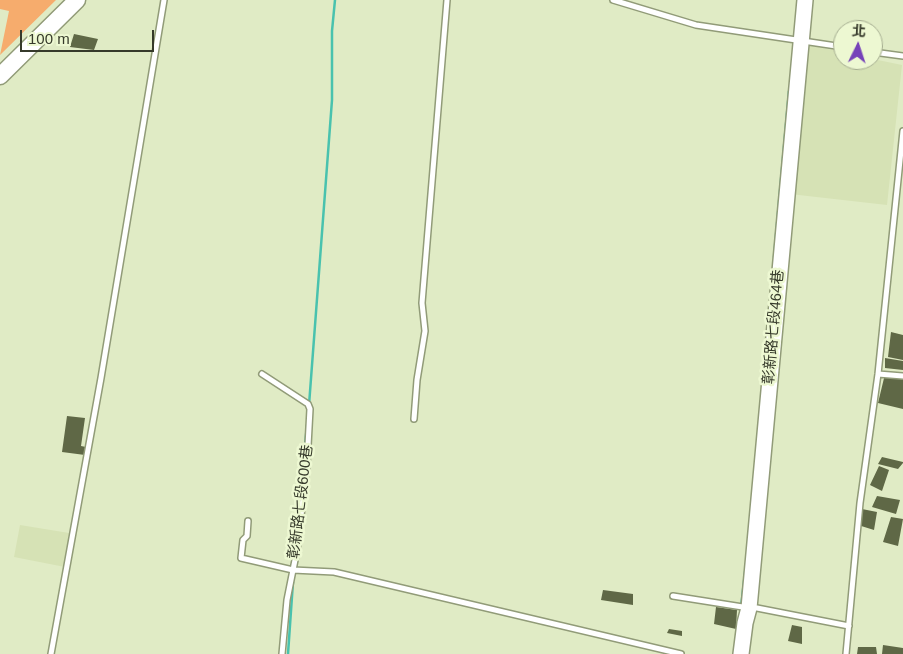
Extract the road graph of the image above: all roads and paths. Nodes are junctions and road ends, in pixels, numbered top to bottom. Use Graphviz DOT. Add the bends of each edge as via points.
graph roads {
  1 [pos="62,0"];
  2 [pos="77,0"];
  3 [pos="164,0"];
  4 [pos="446,0"];
  5 [pos="614,0"];
  6 [pos="805,0"];
  7 [pos="800,40"];
  8 [pos="833,45"];
  9 [pos="883,53"];
  10 [pos="903,56"];
  11 [pos="0,61"];
  12 [pos="0,76"];
  13 [pos="903,131"];
  14 [pos="262,374"];
  15 [pos="878,374"];
  16 [pos="903,376"];
  17 [pos="414,419"];
  18 [pos="248,522"];
  19 [pos="293,570"];
  20 [pos="674,596"];
  21 [pos="748,608"];
  22 [pos="850,626"];
  23 [pos="51,654"];
  24 [pos="282,654"];
  25 [pos="681,654"];
  26 [pos="741,654"];
  27 [pos="846,654"];
  1 -- 11 [label="main road"];
  2 -- 12 [label="main road"];
  3 -- 23 [label="lane"];
  4 -- 17 [label="lane" via="422,303 425,331 416,380"];
  5 -- 7 [label="lane" via="696,25"];
  6 -- 7 [label="street, 彰新路七段464巷"];
  7 -- 8 [label="lane"];
  7 -- 21 [label="street, 彰新路七段464巷"];
  9 -- 10 [label="lane"];
  13 -- 15 [label="lane"];
  14 -- 19 [label="lane, 彰新路七段600巷" via="308,404 310,409 307,464"];
  15 -- 16 [label="lane"];
  15 -- 22 [label="lane" via="860,503"];
  18 -- 19 [label="lane" via="240,558"];
  19 -- 24 [label="lane, 彰新路七段600巷"];
  19 -- 25 [label="lane" via="334,572"];
  20 -- 21 [label="lane"];
  21 -- 22 [label="lane"];
  21 -- 26 [label="street, 彰新路七段464巷"];
  22 -- 27 [label="lane"];
}
